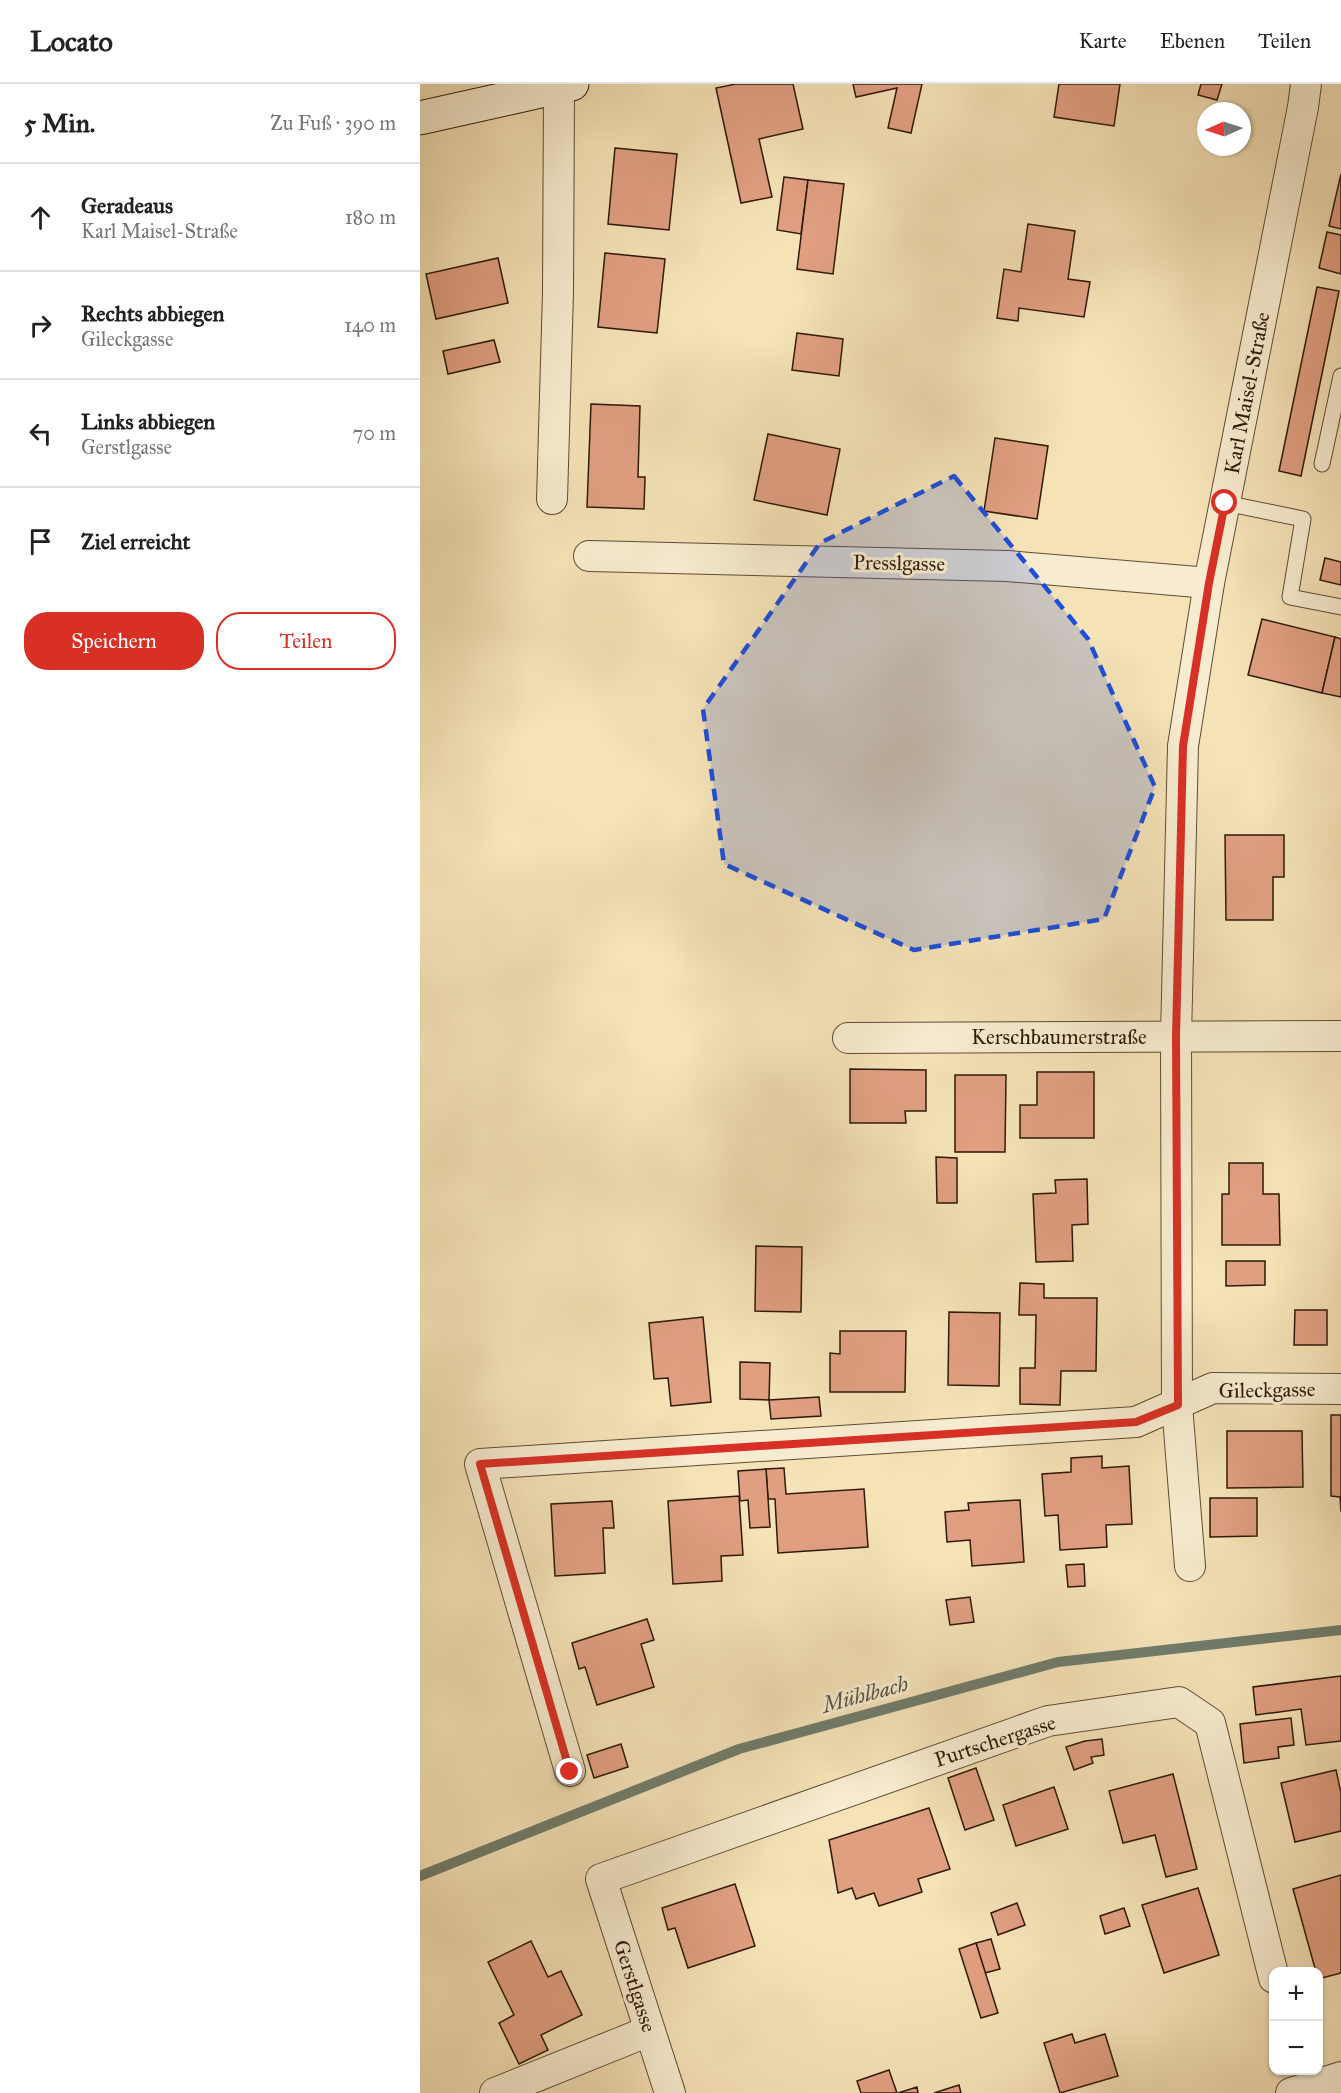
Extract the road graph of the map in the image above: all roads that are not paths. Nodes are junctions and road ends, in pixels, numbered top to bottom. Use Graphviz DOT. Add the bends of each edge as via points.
graph roads {
  1 [pos="1306,84"];
  2 [pos="565,85"];
  3 [pos="420,118"];
  4 [pos="1341,375"];
  5 [pos="1322,464"];
  6 [pos="552,499"];
  7 [pos="1225,503"];
  8 [pos="589,556"];
  9 [pos="1209,583"];
  10 [pos="1341,607"];
  11 [pos="1341,1036"];
  12 [pos="1176,1037"];
  13 [pos="848,1038"];
  14 [pos="1341,1389"];
  15 [pos="1178,1405"];
  16 [pos="1190,1566"];
  17 [pos="570,1772"];
  18 [pos="602,1879"];
  19 [pos="1271,1967"];
  20 [pos="650,2031"];
  21 [pos="1341,2077"];
  22 [pos="1298,2087"];
  23 [pos="495,2093"];
  24 [pos="670,2093"];
  1 -- 7 [label="street, Karl Maisel-Straße"];
  2 -- 3 [label="main road"];
  2 -- 6 [label="street"];
  4 -- 5 [label="lane"];
  7 -- 9 [label="street, Karl Maisel-Straße"];
  7 -- 10 [label="lane" via="1303,519 1290,597"];
  8 -- 9 [label="street, Presslgasse" via="1007,566"];
  9 -- 12 [label="street, Karl Maisel-Straße" via="1183,746"];
  11 -- 12 [label="street, Kerschbaumerstraße"];
  12 -- 13 [label="street, Kerschbaumerstraße"];
  12 -- 15 [label="street, Karl Maisel-Straße"];
  14 -- 15 [label="street, Gileckgasse" via="1213,1388"];
  15 -- 16 [label="street, Karl Maisel-Straße"];
  15 -- 17 [label="street, Gileckgasse" via="1136,1422 480,1464"];
  18 -- 19 [label="street, Purtschergasse" via="1048,1721 1179,1702 1210,1723"];
  18 -- 20 [label="street, Gerstlgasse"];
  20 -- 23 [label="street"];
  20 -- 24 [label="street, Gerstlgasse"];
  21 -- 22 [label="street"];
}
